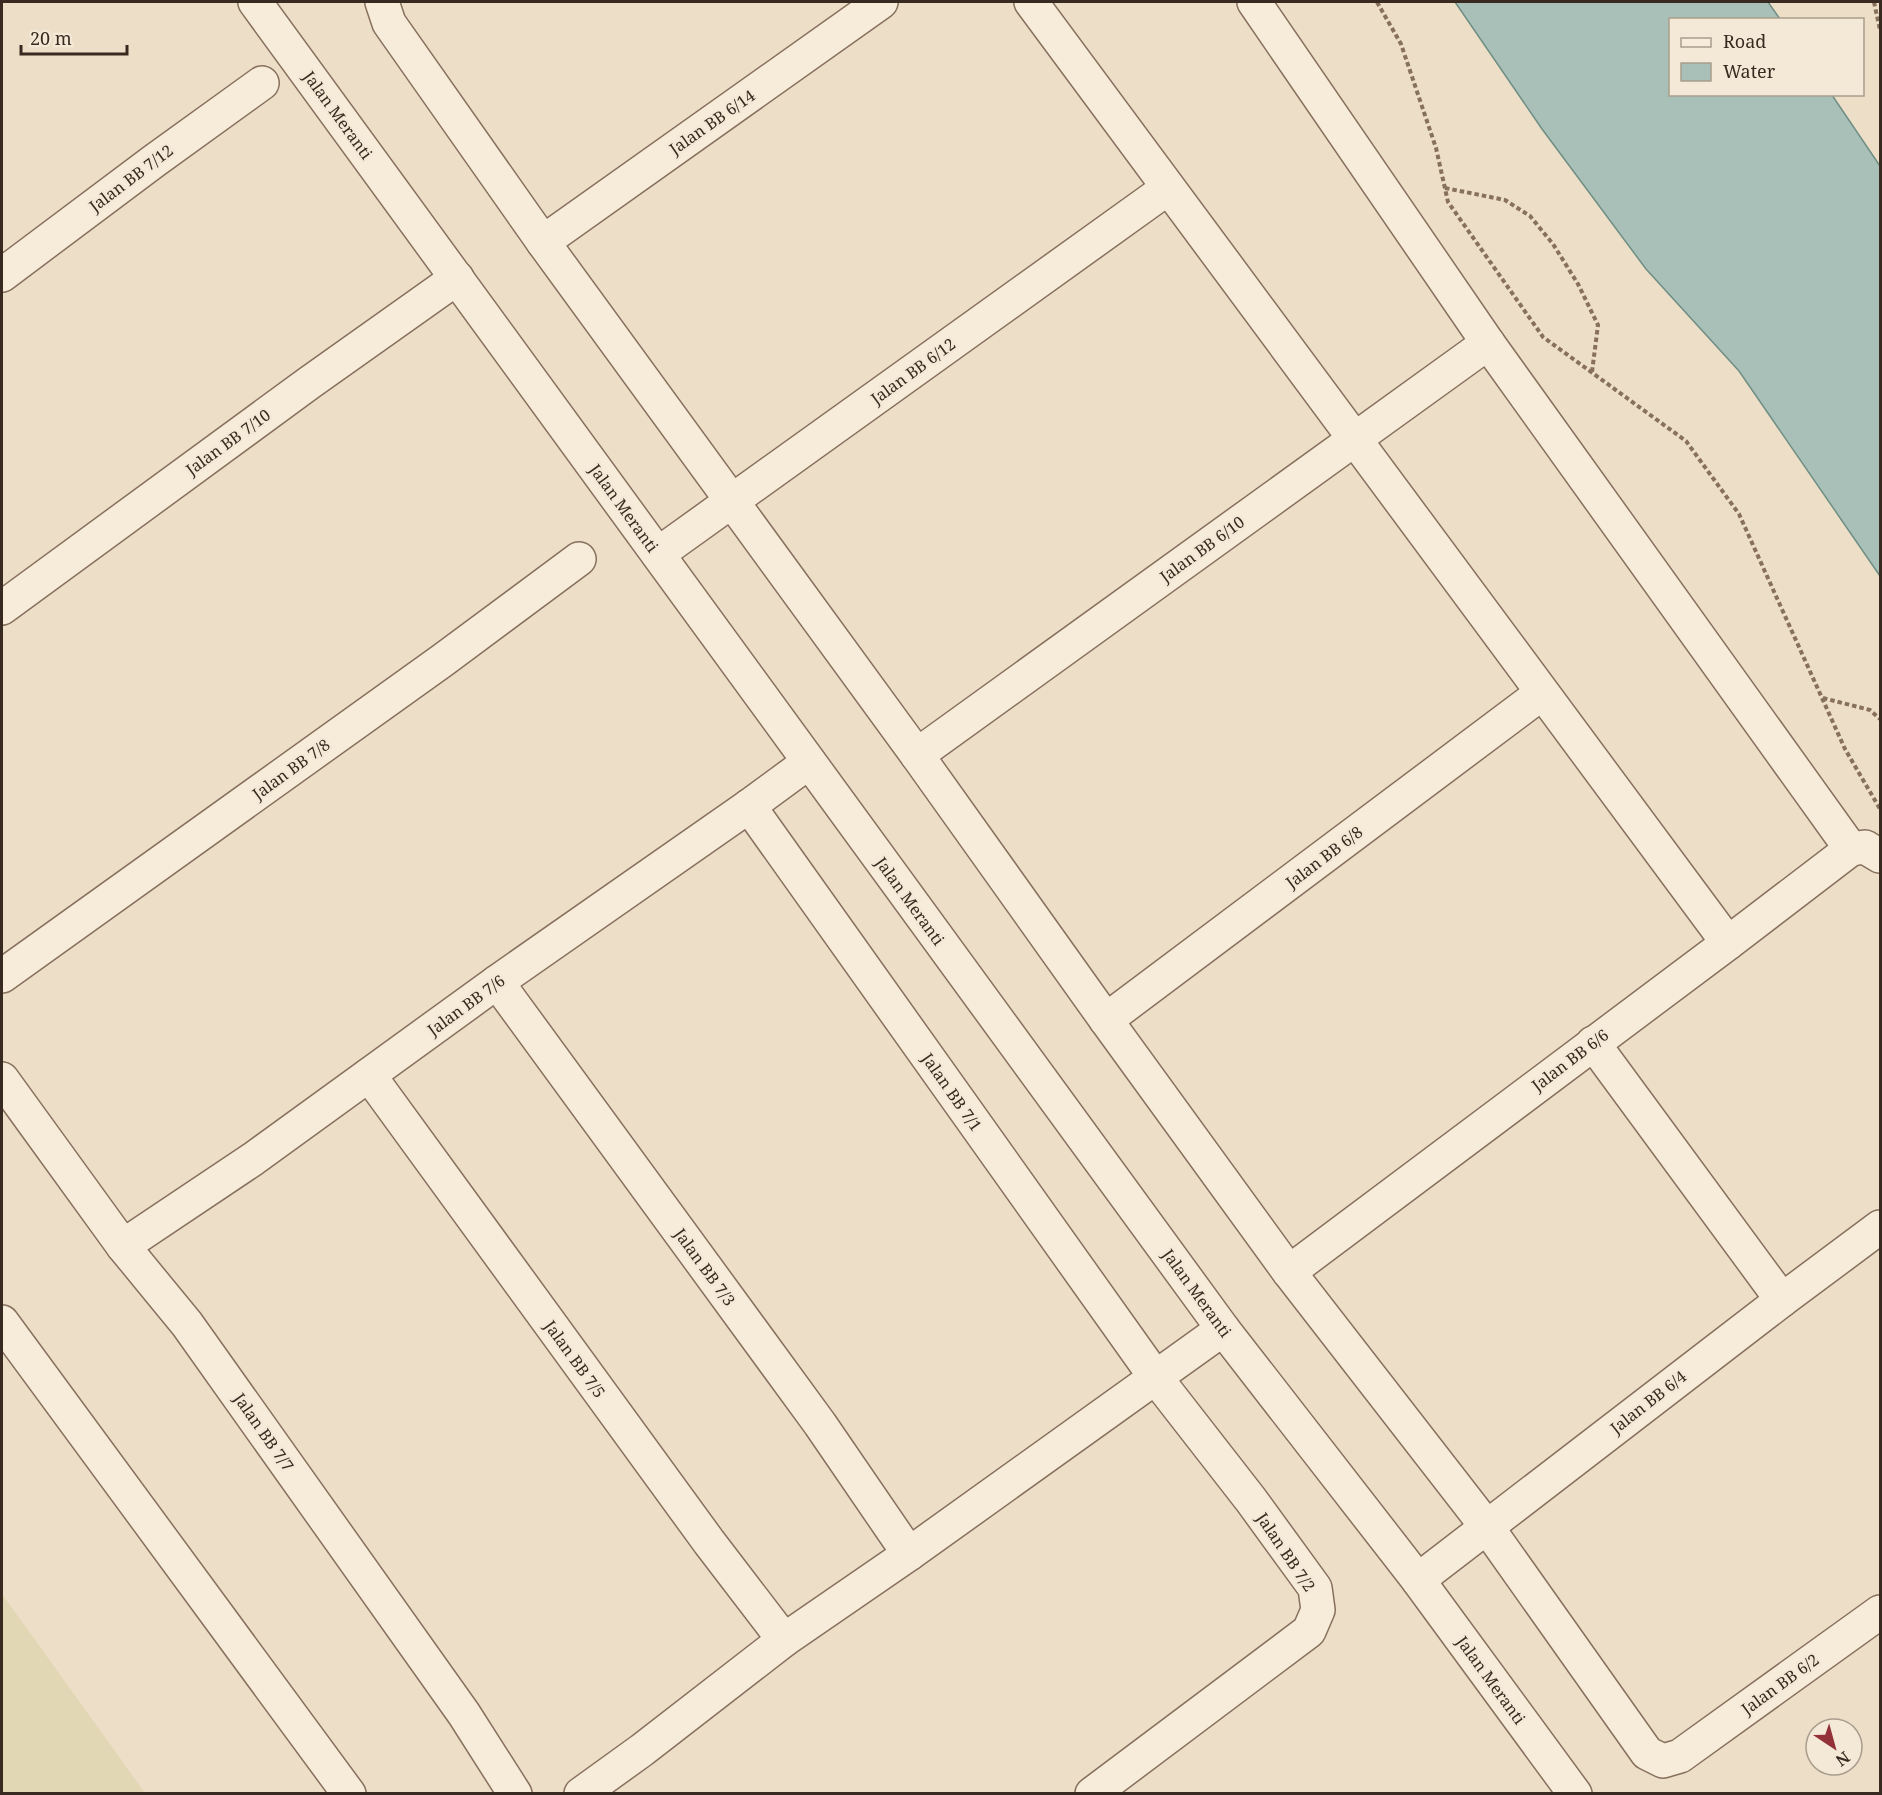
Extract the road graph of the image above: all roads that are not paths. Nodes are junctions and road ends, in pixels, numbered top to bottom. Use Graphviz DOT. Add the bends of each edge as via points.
graph roads {
  1 [pos="255,2"];
  2 [pos="382,2"];
  3 [pos="881,2"];
  4 [pos="1031,2"];
  5 [pos="1254,2"];
  6 [pos="262,83"];
  7 [pos="1168,188"];
  8 [pos="543,242"];
  9 [pos="2,275"];
  10 [pos="457,278"];
  11 [pos="1488,343"];
  12 [pos="1355,439"];
  13 [pos="732,501"];
  14 [pos="658,554"];
  15 [pos="579,559"];
  16 [pos="2,608"];
  17 [pos="1542,693"];
  18 [pos="917,755"];
  19 [pos="808,762"];
  20 [pos="749,806"];
  21 [pos="1866,853"];
  22 [pos="1728,943"];
  23 [pos="2,976"];
  24 [pos="497,982"];
  25 [pos="1106,1020"];
  26 [pos="1593,1043"];
  27 [pos="369,1075"];
  28 [pos="2,1079"];
  29 [pos="1881,1227"];
  30 [pos="123,1246"];
  31 [pos="1289,1272"];
  32 [pos="1782,1300"];
  33 [pos="2,1322"];
  34 [pos="1222,1329"];
  35 [pos="1156,1378"];
  36 [pos="1487,1527"];
  37 [pos="909,1554"];
  38 [pos="1418,1580"];
  39 [pos="1881,1612"];
  40 [pos="784,1640"];
  41 [pos="349,1794"];
  42 [pos="515,1794"];
  43 [pos="581,1794"];
  44 [pos="1092,1794"];
  45 [pos="1575,1794"];
  1 -- 10 [label="street, Jalan Meranti"];
  2 -- 8 [label="street" via="388,23"];
  3 -- 8 [label="street, Jalan BB 6/14"];
  4 -- 7 [label="street"];
  5 -- 11 [label="street"];
  6 -- 9 [label="street, Jalan BB 7/12"];
  7 -- 12 [label="street"];
  7 -- 13 [label="street, Jalan BB 6/12"];
  8 -- 13 [label="street"];
  10 -- 14 [label="street, Jalan Meranti"];
  10 -- 16 [label="street, Jalan BB 7/10"];
  11 -- 12 [label="street, Jalan BB 6/10"];
  11 -- 21 [label="street"];
  12 -- 17 [label="street"];
  12 -- 18 [label="street, Jalan BB 6/10"];
  13 -- 14 [label="street, Jalan BB 6/12"];
  13 -- 18 [label="street"];
  14 -- 19 [label="street, Jalan Meranti"];
  15 -- 23 [label="street, Jalan BB 7/8"];
  17 -- 22 [label="street"];
  17 -- 25 [label="street, Jalan BB 6/8"];
  18 -- 25 [label="street"];
  19 -- 20 [label="street, Jalan BB 7/6"];
  19 -- 34 [label="street, Jalan Meranti"];
  20 -- 24 [label="street, Jalan BB 7/6"];
  20 -- 35 [label="street, Jalan BB 7/1"];
  21 -- 22 [label="street, Jalan BB 6/6"];
  22 -- 26 [label="street, Jalan BB 6/6"];
  24 -- 27 [label="street, Jalan BB 7/6"];
  24 -- 37 [label="street, Jalan BB 7/3" via="820,1424"];
  25 -- 31 [label="street"];
  26 -- 31 [label="street, Jalan BB 6/6"];
  26 -- 32 [label="street"];
  27 -- 30 [label="street, Jalan BB 7/6"];
  27 -- 40 [label="street, Jalan BB 7/5" via="708,1542"];
  28 -- 30 [label="street, Jalan BB 7/7"];
  29 -- 32 [label="street, Jalan BB 6/4"];
  30 -- 42 [label="street, Jalan BB 7/7" via="187,1324 464,1714"];
  31 -- 36 [label="street"];
  32 -- 36 [label="street, Jalan BB 6/4"];
  33 -- 41 [label="street"];
  34 -- 35 [label="street"];
  34 -- 38 [label="street, Jalan Meranti"];
  35 -- 37 [label="street"];
  35 -- 44 [label="street, Jalan BB 7/2" via="1315,1588 1318,1610 1309,1630"];
  36 -- 38 [label="street, Jalan BB 6/4"];
  36 -- 39 [label="street, Jalan BB 6/2" via="1647,1753 1663,1761 1680,1756"];
  37 -- 40 [label="street"];
  38 -- 45 [label="street, Jalan Meranti"];
  40 -- 43 [label="street"];
}
